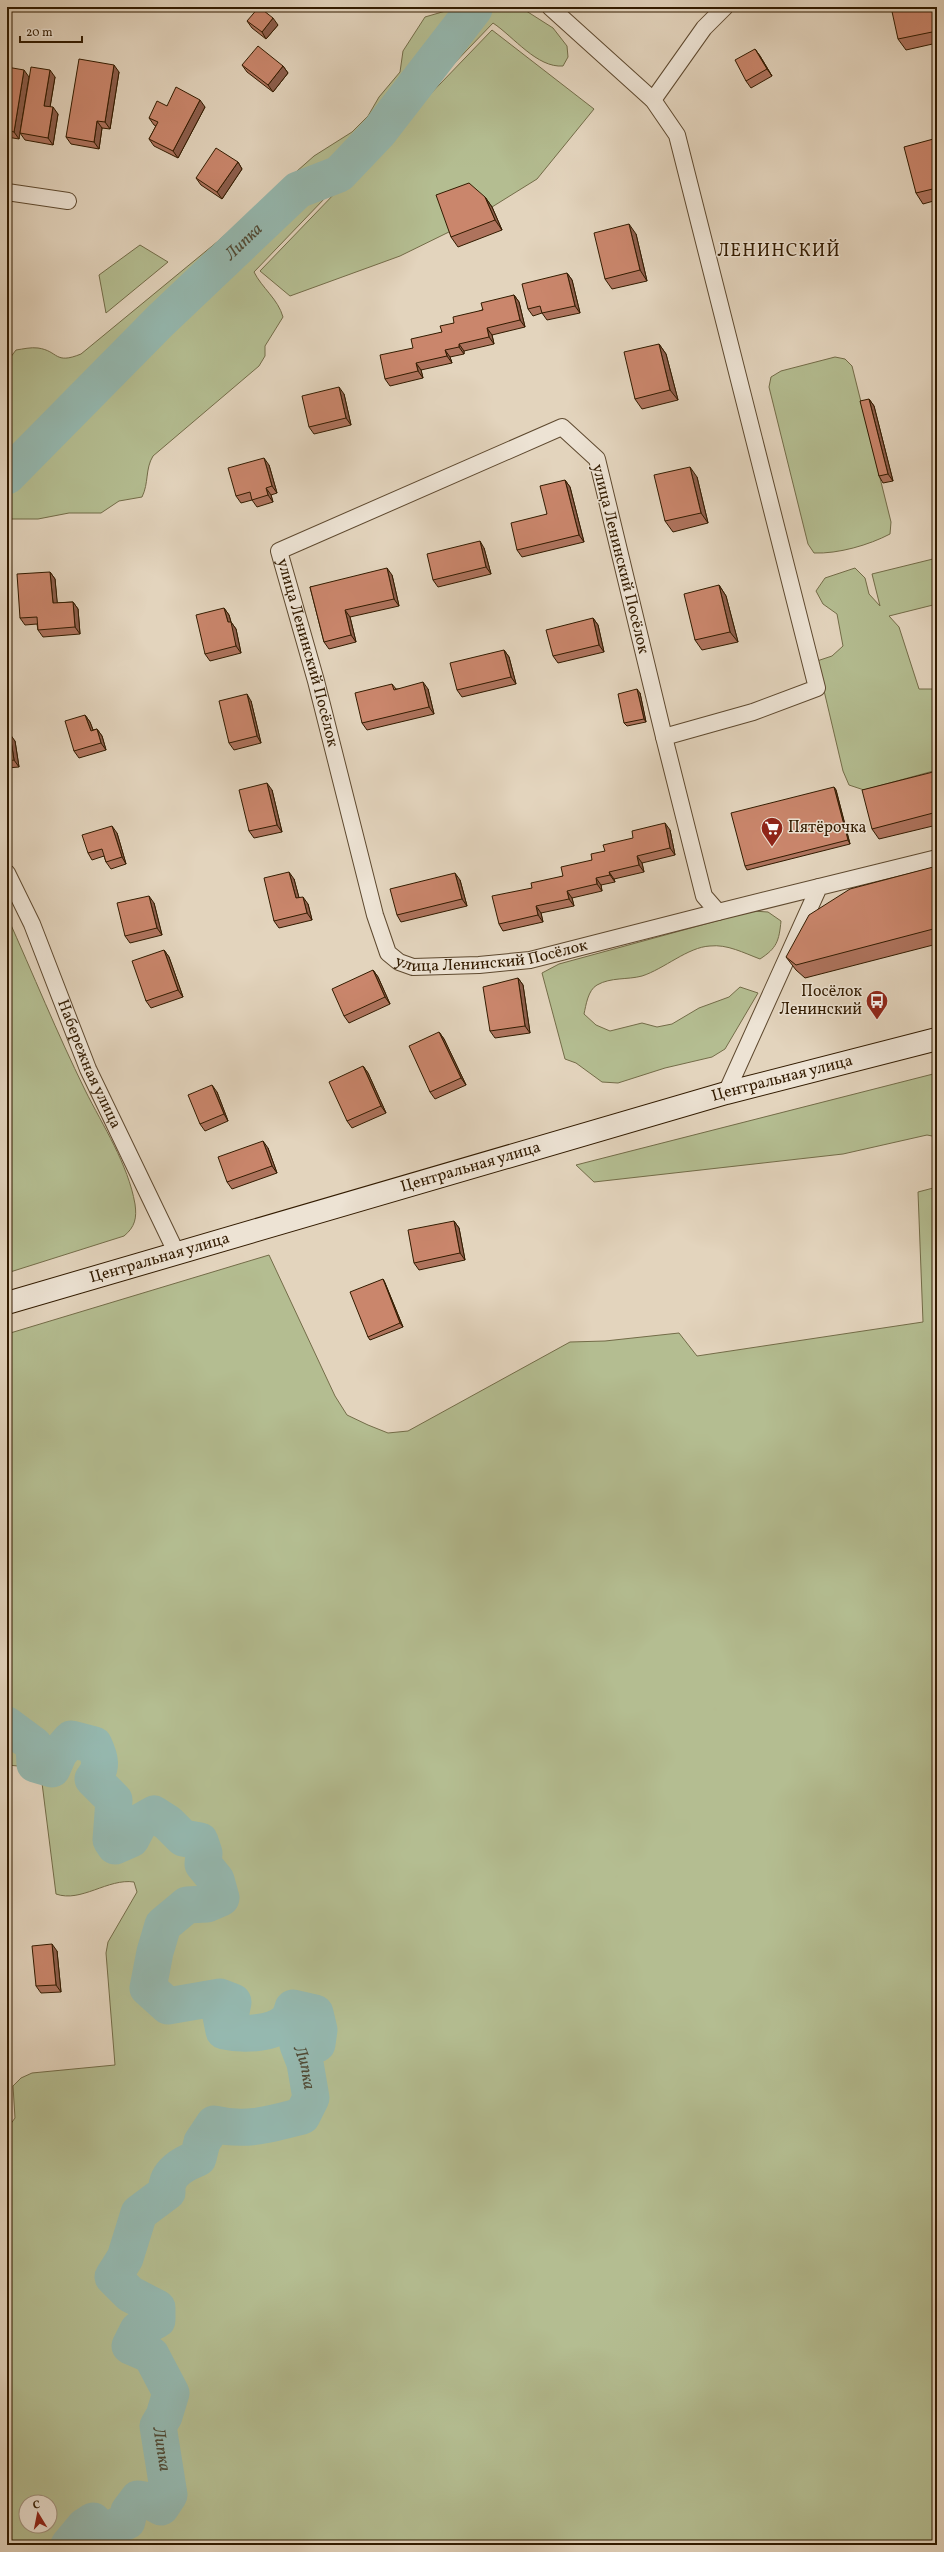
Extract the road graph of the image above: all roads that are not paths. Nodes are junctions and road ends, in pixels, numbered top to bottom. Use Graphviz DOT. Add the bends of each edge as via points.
graph roads {
  1 [pos="550,7"];
  2 [pos="725,7"];
  3 [pos="652,100"];
  4 [pos="7,192"];
  5 [pos="68,201"];
  6 [pos="664,737"];
  7 [pos="937,858"];
  8 [pos="7,873"];
  9 [pos="818,887"];
  10 [pos="718,912"];
  11 [pos="937,1039"];
  12 [pos="726,1093"];
  13 [pos="176,1254"];
  14 [pos="7,1303"];
  1 -- 3 [label="street"];
  2 -- 3 [label="street" via="704,28"];
  3 -- 6 [label="street" via="676,135 817,688 753,712"];
  4 -- 5 [label="street"];
  6 -- 10 [label="street" via="704,896"];
  6 -- 10 [label="street, улица Ленинский Посёлок" via="598,459 562,427 279,551 316,681 375,915 388,953 399,962 413,967 530,960"];
  7 -- 9 [label="street"];
  8 -- 13 [label="street, Набережная улица" via="32,924 88,1069"];
  9 -- 10 [label="street"];
  9 -- 12 [label="street"];
  11 -- 12 [label="main road, Центральная улица"];
  12 -- 13 [label="main road, Центральная улица"];
  13 -- 14 [label="main road, Центральная улица"];
}
